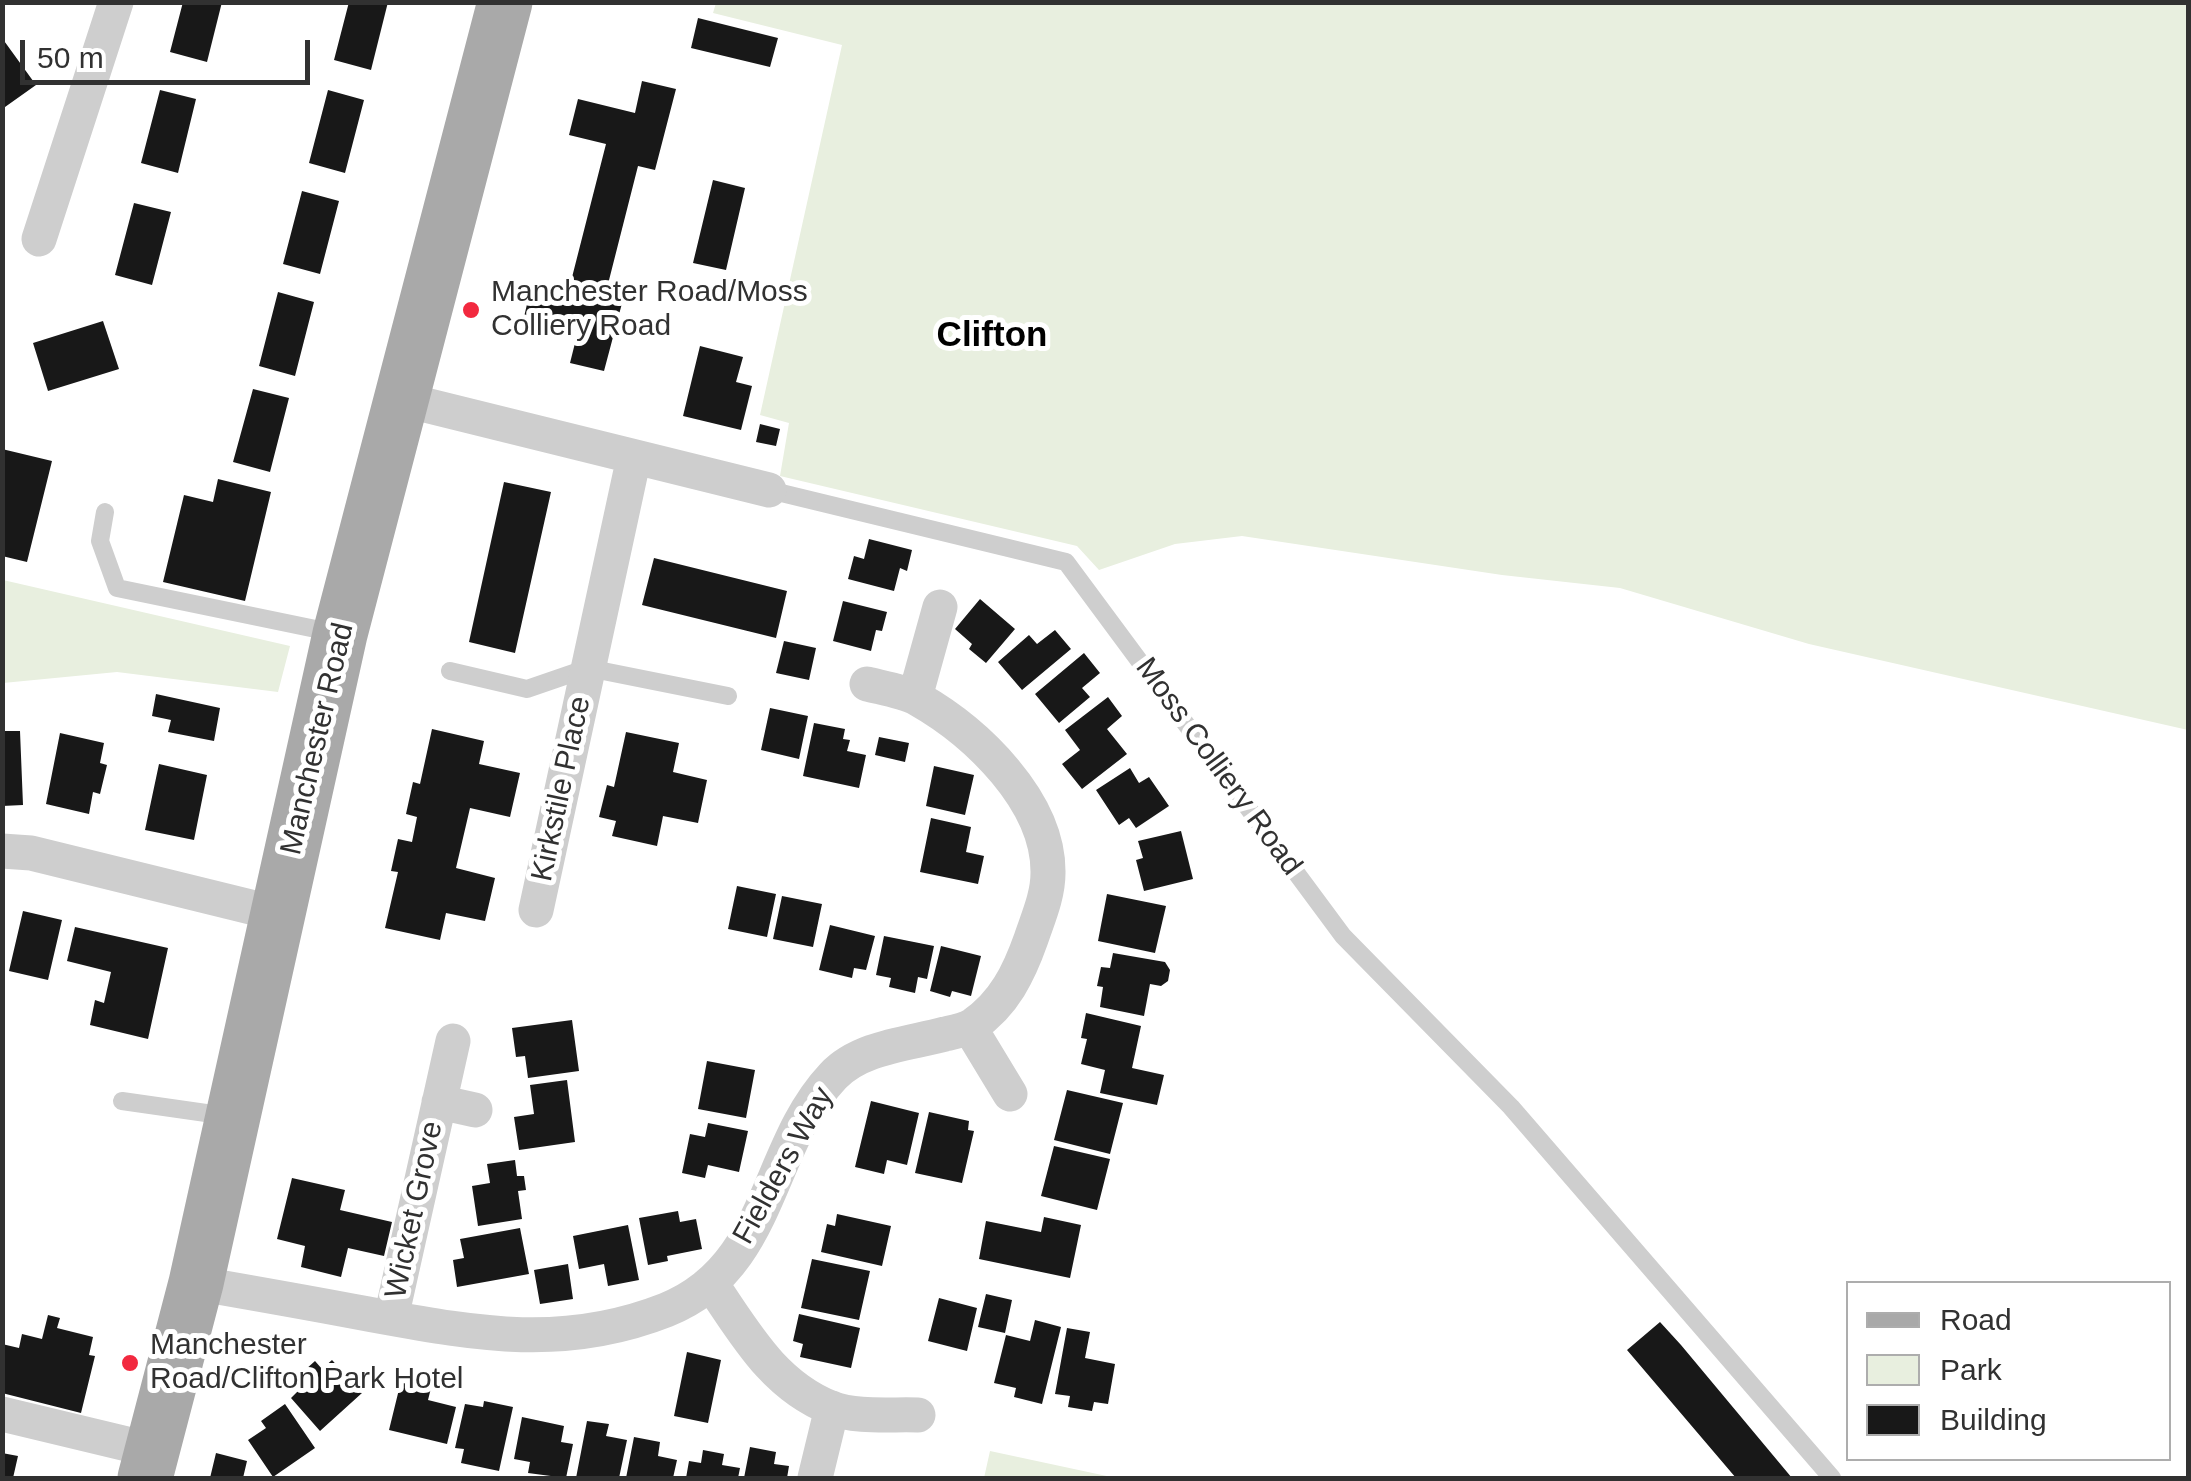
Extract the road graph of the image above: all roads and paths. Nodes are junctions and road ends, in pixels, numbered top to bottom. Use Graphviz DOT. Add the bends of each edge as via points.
graph roads {
  1 [pos="116,2"];
  2 [pos="506,2"];
  3 [pos="39,239"];
  4 [pos="401,400"];
  5 [pos="634,457"];
  6 [pos="769,490"];
  7 [pos="105,512"];
  8 [pos="940,608"];
  9 [pos="340,634"];
  10 [pos="588,668"];
  11 [pos="450,671"];
  12 [pos="867,684"];
  13 [pos="728,696"];
  14 [pos="915,697"];
  15 [pos="2,850"];
  16 [pos="536,910"];
  17 [pos="279,914"];
  18 [pos="970,1028"];
  19 [pos="453,1041"];
  20 [pos="1010,1094"];
  21 [pos="122,1100"];
  22 [pos="439,1102"];
  23 [pos="476,1110"];
  24 [pos="233,1117"];
  25 [pos="196,1283"];
  26 [pos="712,1284"];
  27 [pos="391,1318"];
  28 [pos="832,1408"];
  29 [pos="2,1414"];
  30 [pos="918,1415"];
  31 [pos="148,1464"];
  32 [pos="815,1478"];
  33 [pos="1832,1478"];
  1 -- 3 [label="street"];
  2 -- 4 [label="main road, Manchester Road"];
  4 -- 5 [label="street, Moss Colliery Road"];
  4 -- 9 [label="main road, Manchester Road"];
  5 -- 6 [label="street, Moss Colliery Road"];
  5 -- 10 [label="street, Kirkstile Place"];
  6 -- 33 [label="lane, Moss Colliery Road" via="1066,562 1343,936 1511,1106"];
  7 -- 9 [label="lane" via="100,541 116,588"];
  8 -- 14 [label="street"];
  9 -- 17 [label="main road, Manchester Road"];
  10 -- 11 [label="lane, Kirkstile Place" via="527,689"];
  10 -- 13 [label="lane, Kirkstile Place"];
  10 -- 16 [label="street, Kirkstile Place"];
  12 -- 14 [label="street"];
  14 -- 18 [label="street" via="988,750 1028,804 1044,839 1045,896 1022,964 1000,1002"];
  15 -- 17 [label="street"];
  17 -- 24 [label="main road, Manchester Road"];
  18 -- 20 [label="street"];
  18 -- 26 [label="street, Fielders Way" via="861,1056 835,1074 812,1102 751,1232"];
  19 -- 22 [label="street, Wicket Grove"];
  21 -- 24 [label="lane"];
  22 -- 23 [label="street, Wicket Grove"];
  22 -- 27 [label="street, Wicket Grove"];
  24 -- 25 [label="main road, Manchester Road"];
  25 -- 27 [label="street, Fielders Way"];
  25 -- 31 [label="main road, Manchester Road"];
  26 -- 27 [label="street, Fielders Way" via="670,1308 580,1332 474,1334"];
  26 -- 28 [label="street" via="763,1360"];
  28 -- 30 [label="street"];
  28 -- 32 [label="street"];
  29 -- 31 [label="street"];
}
